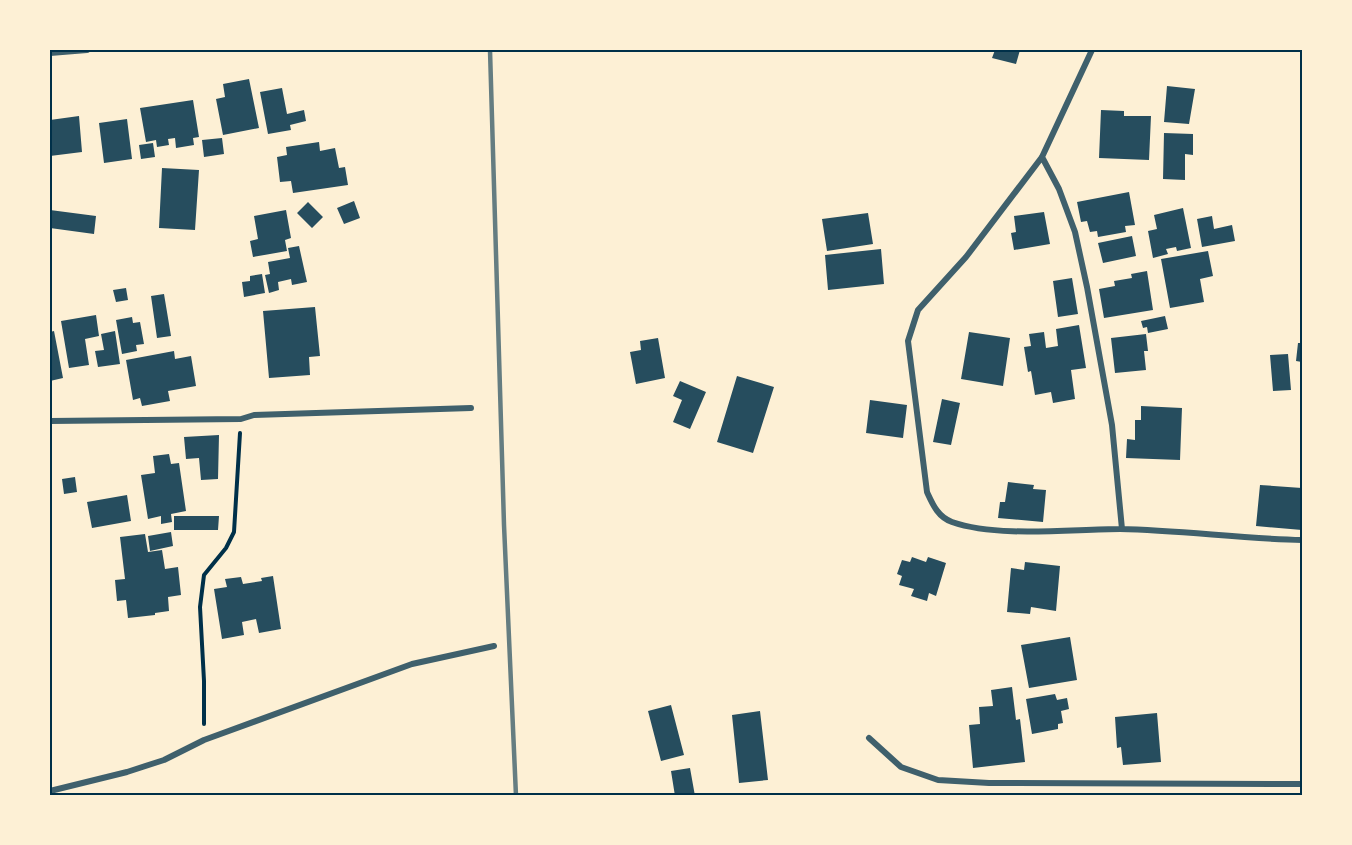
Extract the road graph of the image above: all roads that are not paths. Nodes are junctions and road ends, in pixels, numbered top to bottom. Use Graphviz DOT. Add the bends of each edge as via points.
graph roads {
  1 [pos="87,50"];
  2 [pos="1092,50"];
  3 [pos="50,53"];
  4 [pos="1042,158"];
  5 [pos="471,408"];
  6 [pos="50,421"];
  7 [pos="1122,530"];
  8 [pos="1302,540"];
  9 [pos="494,646"];
  10 [pos="869,738"];
  11 [pos="1302,784"];
  12 [pos="50,790"];
  1 -- 3 [label="street"];
  2 -- 4 [label="street"];
  4 -- 7 [label="street" via="1075,232 1087,287 1112,425"];
  4 -- 7 [label="street" via="966,257 918,310 908,341 927,492 936,512 951,522 998,530"];
  5 -- 6 [label="street" via="254,415 241,419"];
  7 -- 8 [label="street"];
  9 -- 12 [label="street" via="412,664 204,740 154,763"];
  10 -- 11 [label="street" via="901,767 938,780"];
}
